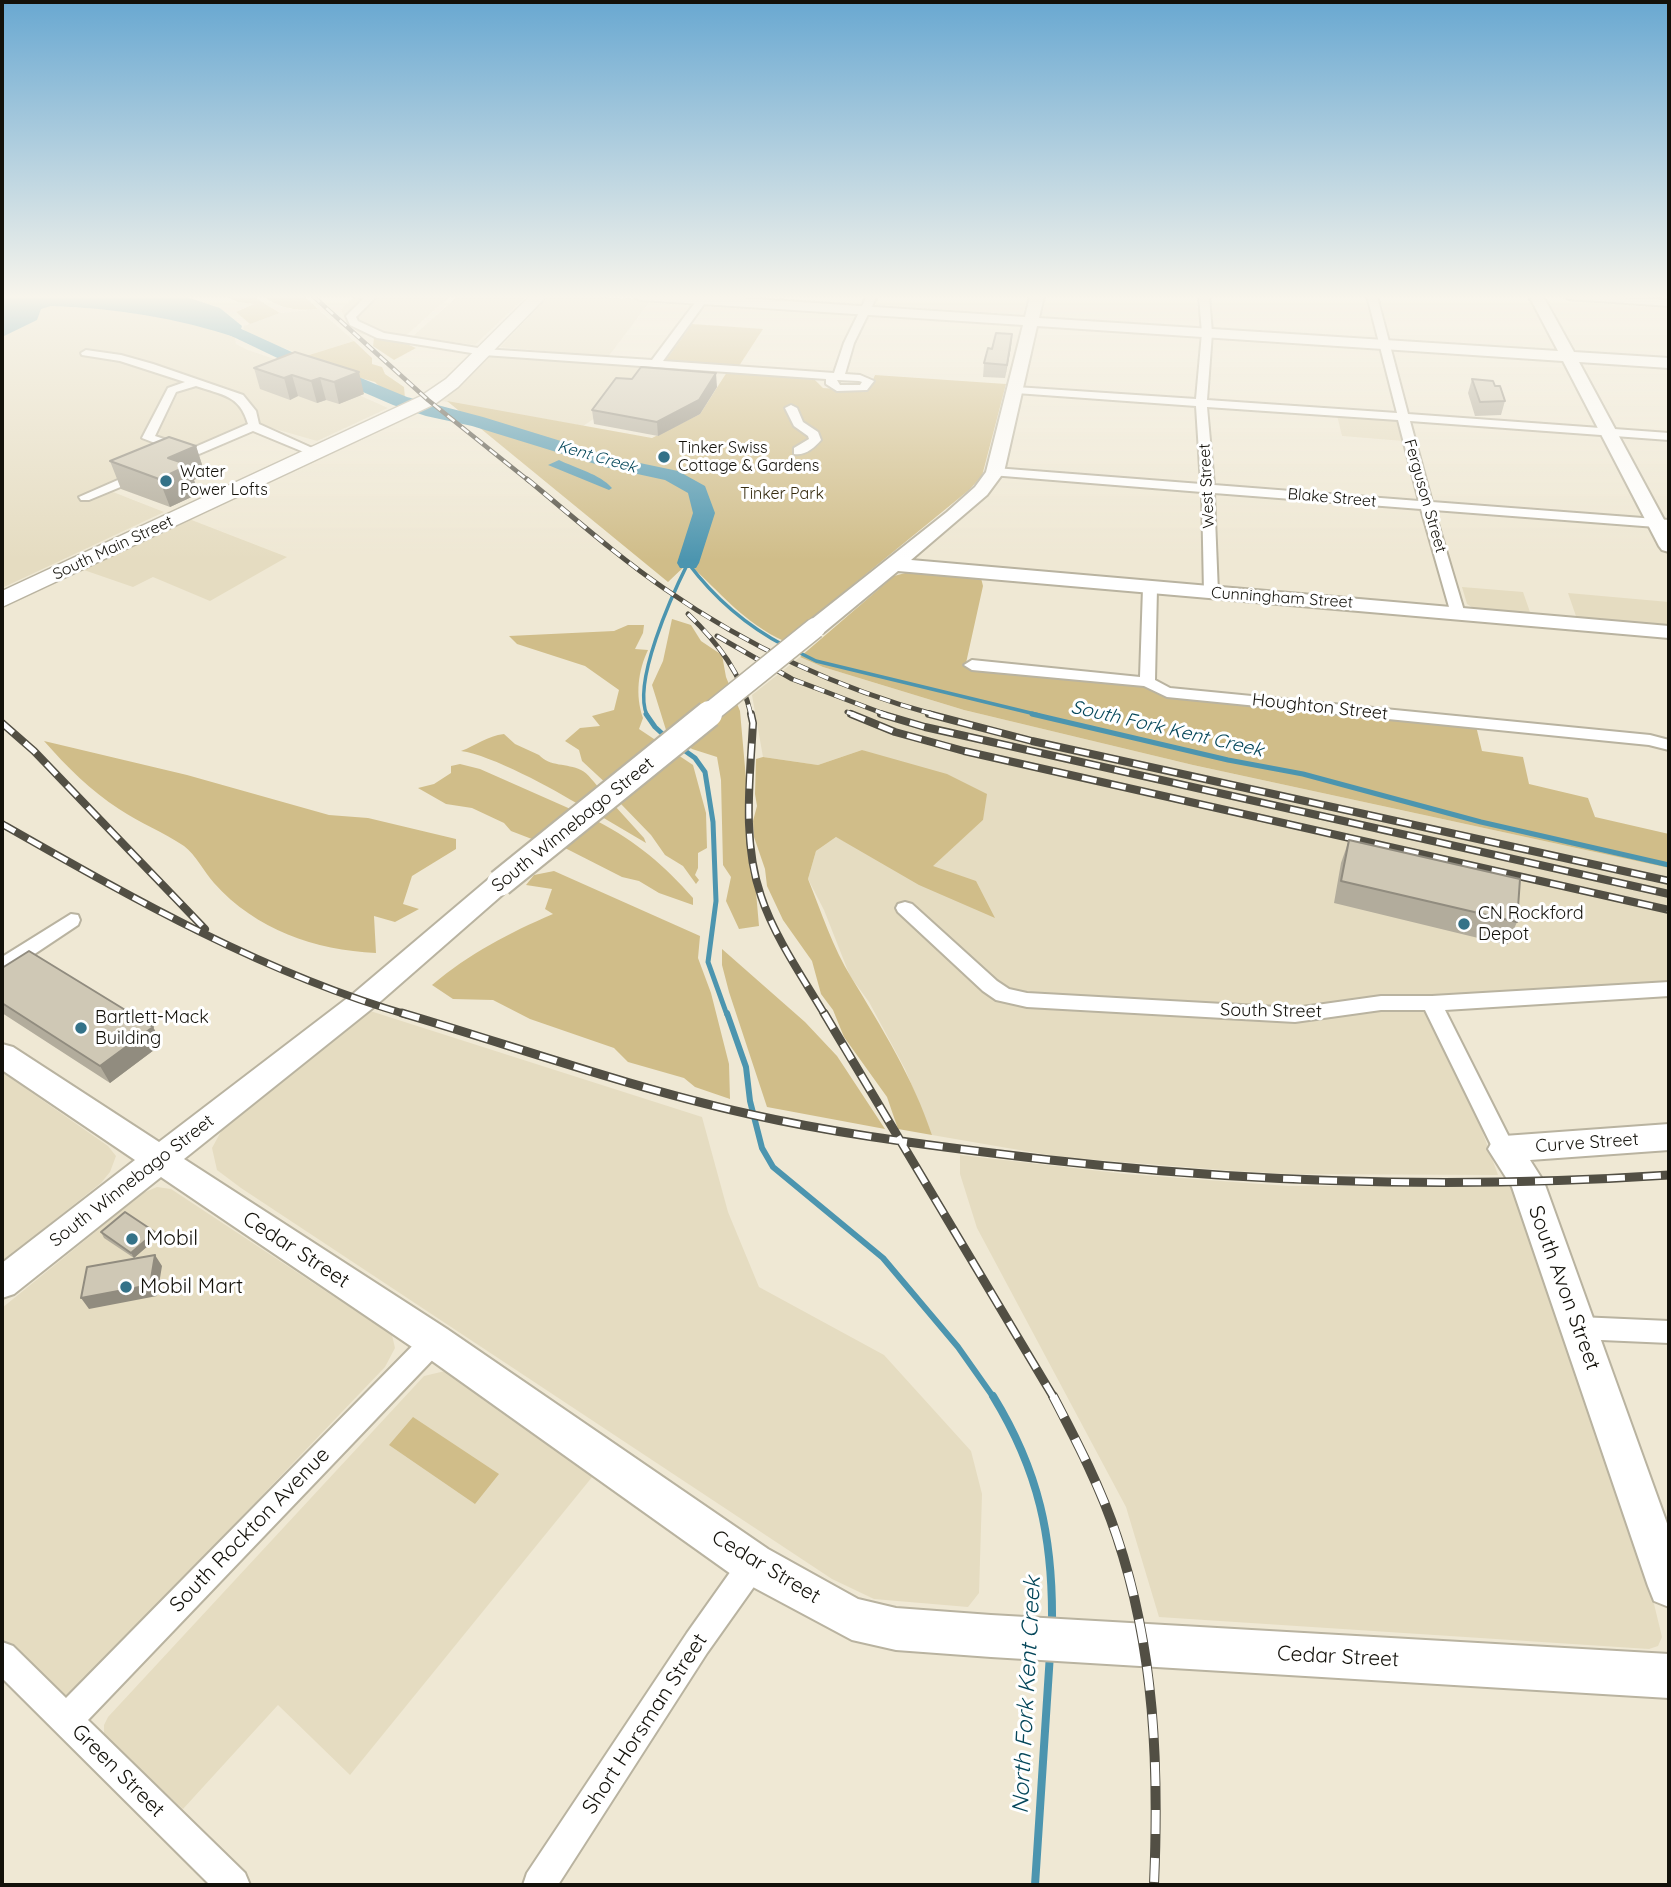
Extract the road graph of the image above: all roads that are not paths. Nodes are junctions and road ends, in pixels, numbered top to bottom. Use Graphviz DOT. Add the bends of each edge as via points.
graph roads {
  1 [pos="190,384"];
  2 [pos="196,384"];
  3 [pos="450,384"];
  4 [pos="1017,384"];
  5 [pos="1203,384"];
  6 [pos="1395,384"];
  7 [pos="1583,384"];
  8 [pos="1016,390"];
  9 [pos="1201,403"];
  10 [pos="791,408"];
  11 [pos="1403,418"];
  12 [pos="254,426"];
  13 [pos="1610,432"];
  14 [pos="1669,436"];
  15 [pos="798,451"];
  16 [pos="315,452"];
  17 [pos="192,453"];
  18 [pos="995,472"];
  19 [pos="1208,488"];
  20 [pos="85,497"];
  21 [pos="1426,505"];
  22 [pos="1663,524"];
  23 [pos="1669,547"];
  24 [pos="894,565"];
  25 [pos="1150,588"];
  26 [pos="1211,593"];
  27 [pos="2,600"];
  28 [pos="1458,614"];
  29 [pos="1669,632"];
  30 [pos="972,665"];
  31 [pos="1147,682"];
  32 [pos="1669,745"];
  33 [pos="905,908"];
  34 [pos="71,919"];
  35 [pos="2,966"];
  36 [pos="1669,989"];
  37 [pos="1432,1003"];
  38 [pos="2,1055"];
  39 [pos="1669,1137"];
  40 [pos="1504,1149"];
  41 [pos="158,1160"];
  42 [pos="2,1283"];
  43 [pos="1579,1328"];
  44 [pos="1669,1332"];
  45 [pos="434,1341"];
  46 [pos="753,1564"];
  47 [pos="1669,1586"];
  48 [pos="2,1657"];
  49 [pos="1669,1676"];
  50 [pos="66,1720"];
  51 [pos="233,1885"];
  52 [pos="539,1885"];
  1 -- 17 [label="street" via="172,390 148,438"];
  2 -- 12 [label="street" via="239,397"];
  3 -- 16 [label="main road, South Main Street" via="423,402"];
  4 -- 8 [label="main road, South Winnebago Street"];
  5 -- 9 [label="street, West Street"];
  6 -- 11 [label="street, Ferguson Street"];
  7 -- 13 [label="main road"];
  8 -- 9 [label="street"];
  8 -- 18 [label="main road, South Winnebago Street"];
  9 -- 11 [label="street"];
  9 -- 19 [label="street, West Street"];
  10 -- 15 [label="street" via="795,421 816,440"];
  11 -- 13 [label="street"];
  11 -- 21 [label="street, Ferguson Street"];
  12 -- 16 [label="street"];
  12 -- 17 [label="street"];
  13 -- 14 [label="street"];
  13 -- 22 [label="main road"];
  16 -- 27 [label="main road, South Main Street"];
  17 -- 20 [label="street"];
  18 -- 19 [label="street, Blake Street"];
  18 -- 24 [label="main road, South Winnebago Street" via="981,491"];
  19 -- 21 [label="street, Blake Street"];
  19 -- 26 [label="street, West Street"];
  21 -- 22 [label="street, Blake Street"];
  21 -- 28 [label="street, Ferguson Street"];
  22 -- 23 [label="main road"];
  24 -- 25 [label="main road, Cunningham Street"];
  24 -- 41 [label="main road, South Winnebago Street, bridge" via="500,883 364,1000"];
  25 -- 26 [label="main road, Cunningham Street"];
  25 -- 31 [label="street"];
  26 -- 28 [label="main road, Cunningham Street"];
  28 -- 29 [label="main road, Cunningham Street"];
  30 -- 31 [label="street, Houghton Street"];
  31 -- 32 [label="street, Houghton Street" via="1167,692"];
  33 -- 37 [label="street, South Street" via="990,986 1003,995 1027,1000 1295,1015 1381,1003"];
  34 -- 35 [label="street"];
  36 -- 37 [label="street, South Street"];
  37 -- 40 [label="street, South Avon Street"];
  38 -- 41 [label="main road, Cedar Street"];
  39 -- 40 [label="main road, Curve Street"];
  40 -- 43 [label="main road, South Avon Street" via="1527,1182"];
  41 -- 42 [label="main road, South Winnebago Street"];
  41 -- 45 [label="main road, Cedar Street"];
  43 -- 44 [label="street"];
  43 -- 47 [label="main road, South Avon Street"];
  45 -- 46 [label="main road, Cedar Street"];
  45 -- 50 [label="street, South Rockton Avenue"];
  46 -- 49 [label="main road, Cedar Street" via="852,1619 896,1629"];
  46 -- 52 [label="street, Short Horsman Street"];
  48 -- 50 [label="street, Green Street"];
  50 -- 51 [label="street, Green Street"];
}
